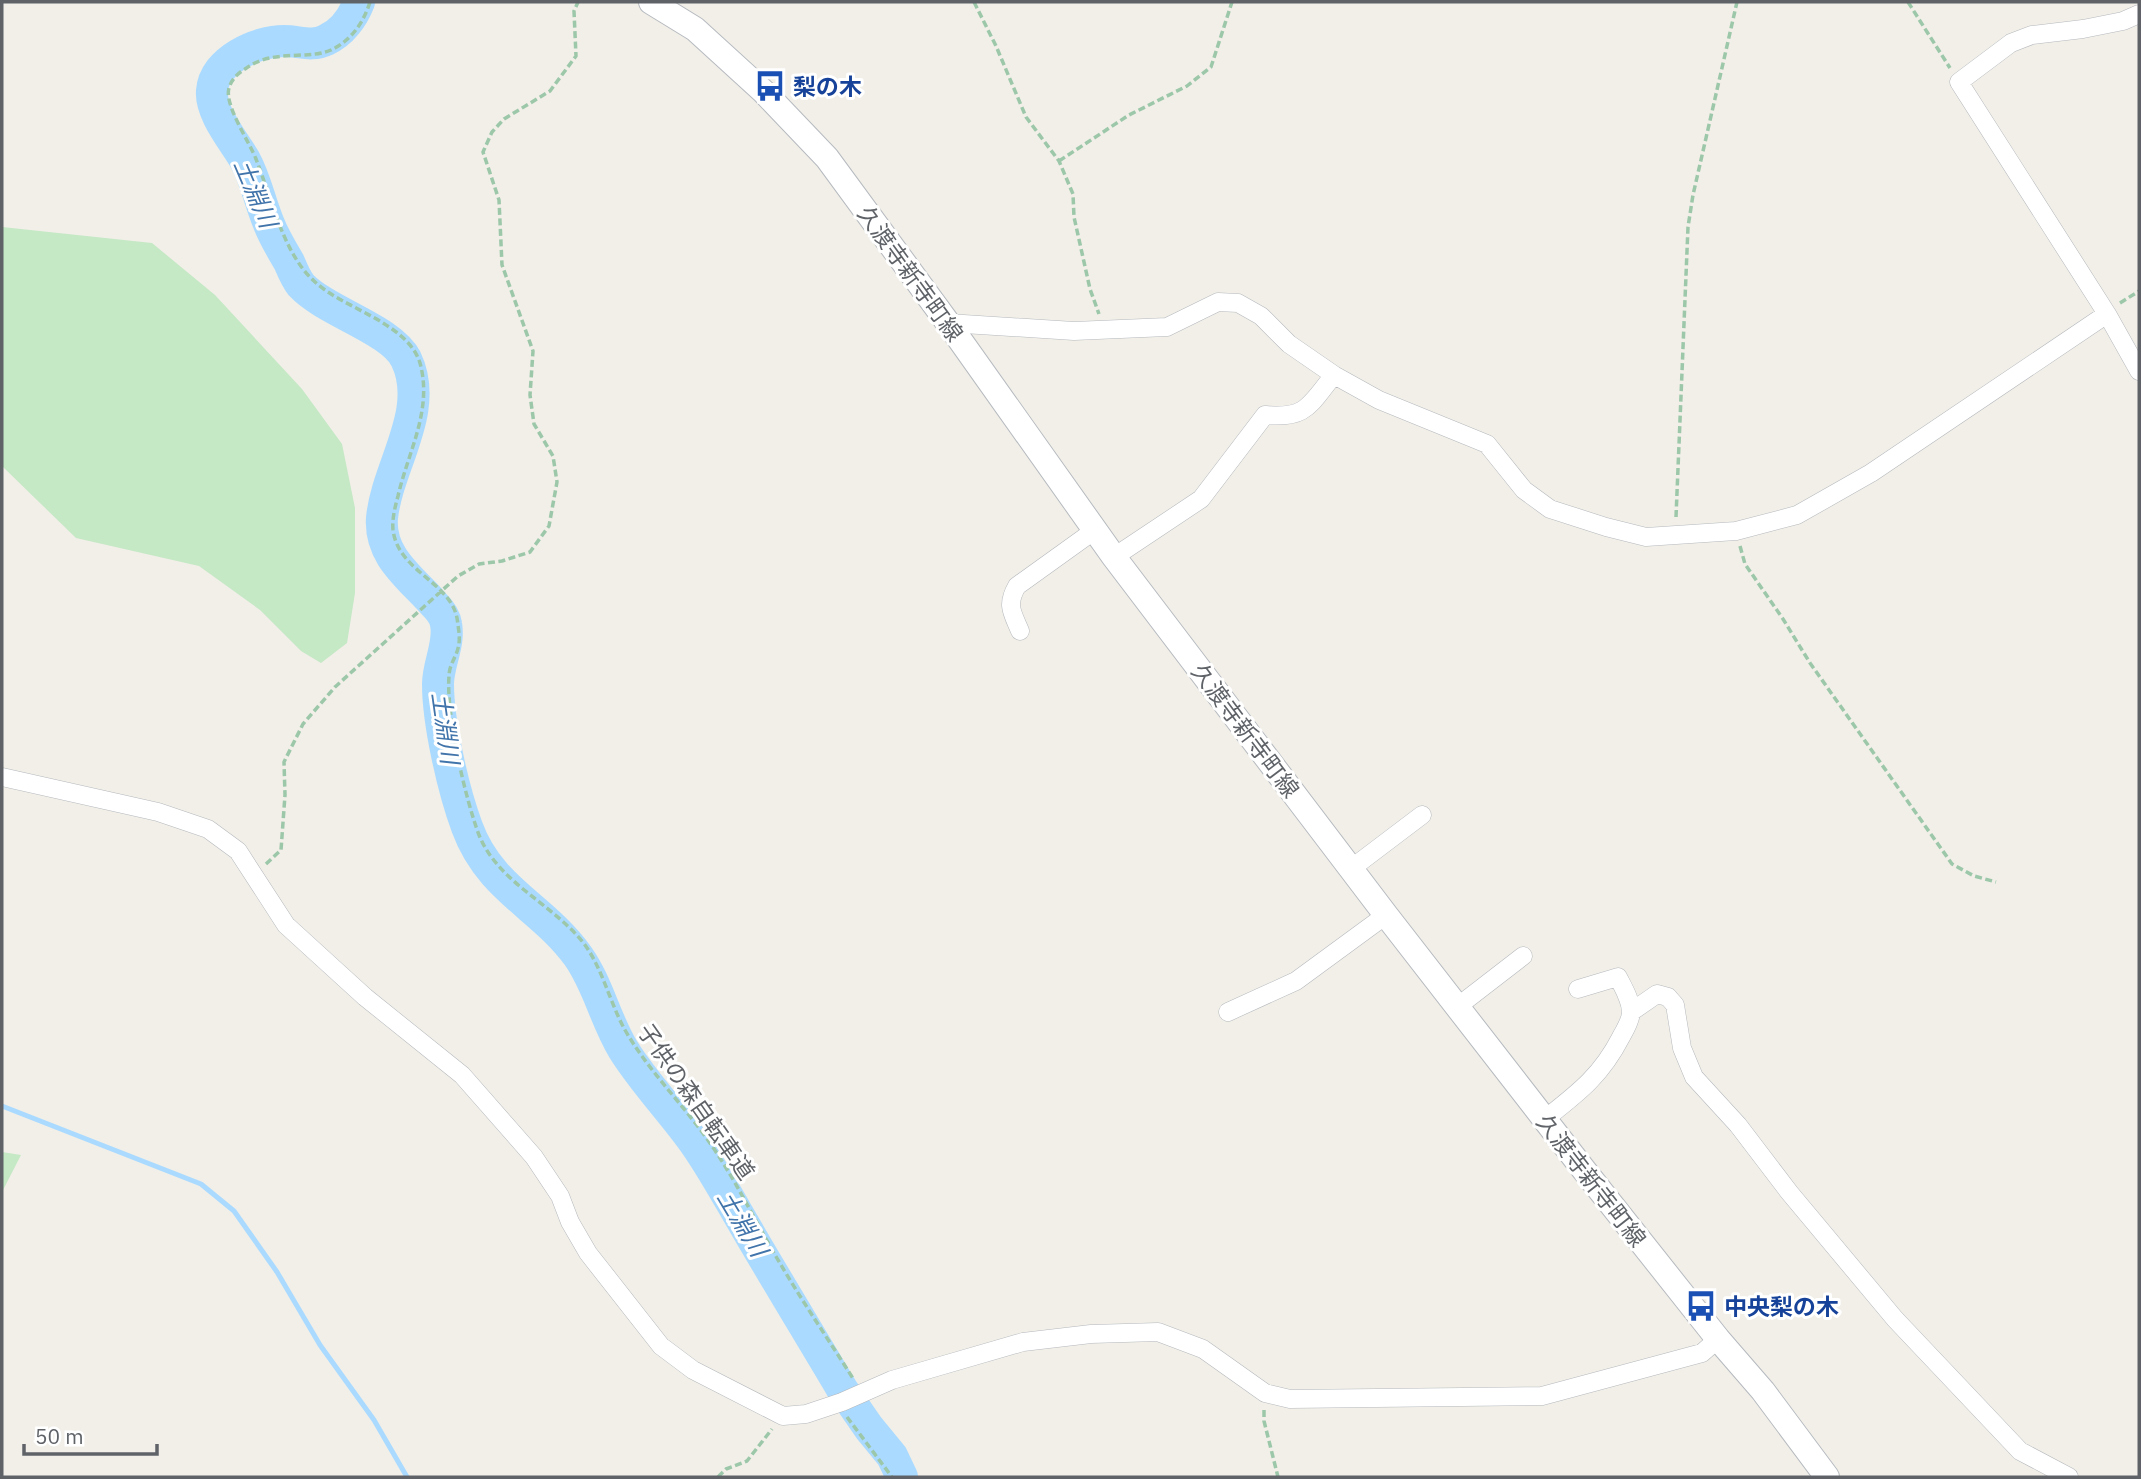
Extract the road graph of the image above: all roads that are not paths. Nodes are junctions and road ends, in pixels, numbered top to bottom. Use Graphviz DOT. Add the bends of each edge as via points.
graph roads {
  1 [pos="651,2"];
  2 [pos="2139,14"];
  3 [pos="2107,314"];
  4 [pos="948,323"];
  5 [pos="2139,371"];
  6 [pos="1334,376"];
  7 [pos="1095,530"];
  8 [pos="1114,557"];
  9 [pos="1020,631"];
  10 [pos="2,778"];
  11 [pos="1422,815"];
  12 [pos="1352,868"];
  13 [pos="1386,915"];
  14 [pos="1522,956"];
  15 [pos="1578,989"];
  16 [pos="1457,1007"];
  17 [pos="1228,1012"];
  18 [pos="1631,1012"];
  19 [pos="1545,1119"];
  20 [pos="1718,1339"];
  21 [pos="1828,1477"];
  22 [pos="2069,1477"];
  1 -- 4 [label="main road, 久渡寺新寺町線" via="695,29 827,158"];
  2 -- 3 [label="street" via="2083,29 2032,35 2011,43 1958,82"];
  3 -- 5 [label="street"];
  3 -- 6 [label="street" via="1871,473 1797,515 1736,531 1646,537 1550,509 1524,490 1487,444 1379,400"];
  4 -- 6 [label="street" via="1074,331 1167,327 1218,302 1238,303 1261,316 1289,345"];
  4 -- 7 [label="main road, 久渡寺新寺町線"];
  6 -- 8 [label="street" via="1306,410 1286,417 1265,415 1200,499"];
  7 -- 8 [label="main road, 久渡寺新寺町線"];
  7 -- 9 [label="street" via="1017,586 1010,597 1010,610"];
  8 -- 12 [label="main road, 久渡寺新寺町線"];
  10 -- 20 [label="street" via="158,812 208,829 238,851 286,925 365,997 462,1075 534,1157 561,1196 588,1253 661,1346 694,1370 783,1416 806,1414 892,1380 1023,1342 1091,1334 1158,1332 1203,1349 1265,1394 1290,1399 1542,1396 1702,1353"];
  11 -- 12 [label="street"];
  12 -- 13 [label="main road, 久渡寺新寺町線"];
  13 -- 16 [label="main road, 久渡寺新寺町線"];
  13 -- 17 [label="street" via="1296,981"];
  14 -- 16 [label="street"];
  15 -- 18 [label="street" via="1618,977"];
  16 -- 19 [label="main road, 久渡寺新寺町線"];
  18 -- 19 [label="street" via="1611,1057 1591,1083"];
  18 -- 22 [label="street" via="1657,994 1668,997 1675,1005 1682,1048 1694,1077 1789,1192 1886,1308 2020,1451"];
  19 -- 20 [label="main road, 久渡寺新寺町線"];
  20 -- 21 [label="main road, 久渡寺新寺町線"];
}
